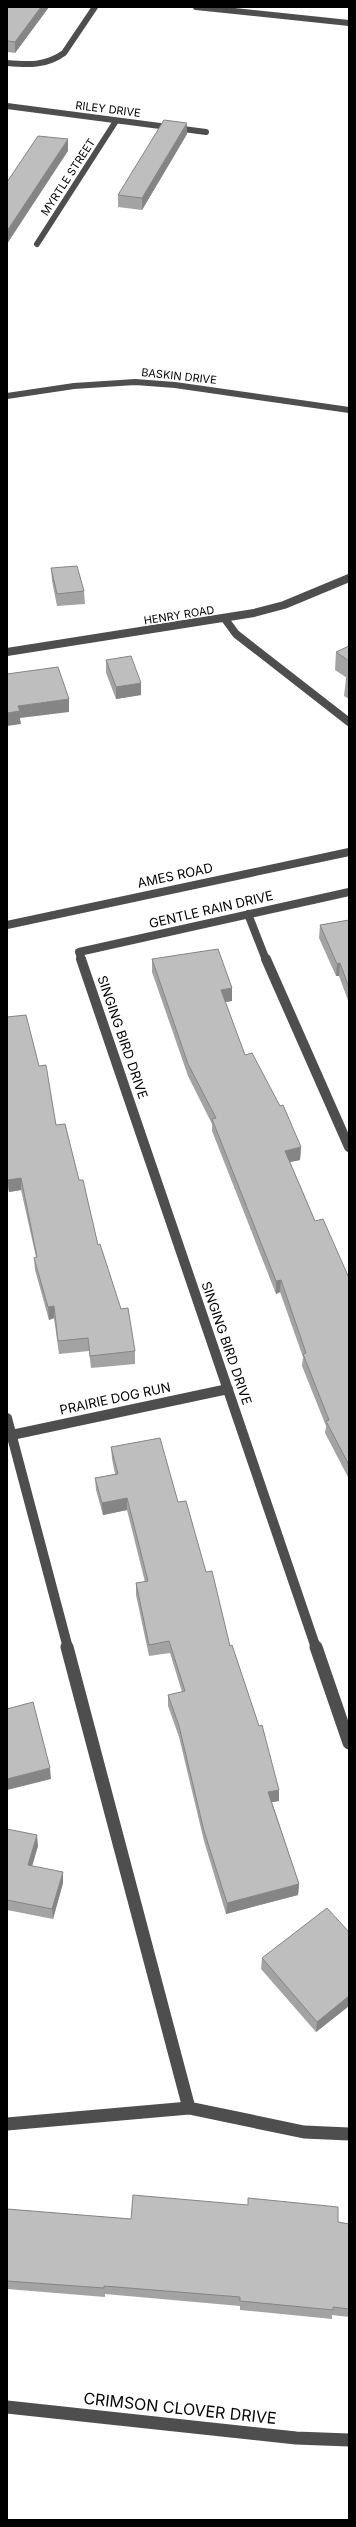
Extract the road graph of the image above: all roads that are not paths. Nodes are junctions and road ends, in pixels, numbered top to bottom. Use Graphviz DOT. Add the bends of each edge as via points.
graph roads {
  1 [pos="95,7"];
  2 [pos="196,7"];
  3 [pos="349,23"];
  4 [pos="7,63"];
  5 [pos="7,106"];
  6 [pos="116,121"];
  7 [pos="206,132"];
  8 [pos="37,244"];
  9 [pos="7,396"];
  10 [pos="349,410"];
  11 [pos="349,578"];
  12 [pos="225,619"];
  13 [pos="7,652"];
  14 [pos="349,722"];
  15 [pos="349,852"];
  16 [pos="349,892"];
  17 [pos="248,914"];
  18 [pos="7,925"];
  19 [pos="79,952"];
  20 [pos="349,1146"];
  21 [pos="228,1388"];
  22 [pos="7,1418"];
  23 [pos="10,1435"];
  24 [pos="349,1743"];
  25 [pos="189,2108"];
  26 [pos="7,2124"];
  27 [pos="349,2134"];
  28 [pos="7,2407"];
  29 [pos="349,2440"];
  1 -- 4 [label="street" via="64,53 57,58 37,66"];
  2 -- 3 [label="street"];
  5 -- 6 [label="street, RILEY DRIVE"];
  6 -- 7 [label="street, RILEY DRIVE"];
  6 -- 8 [label="street, MYRTLE STREET"];
  9 -- 10 [label="street, BASKIN DRIVE" via="74,386 135,382 175,385"];
  11 -- 12 [label="street, HENRY ROAD" via="284,605"];
  12 -- 13 [label="street, HENRY ROAD"];
  12 -- 14 [label="street" via="236,634"];
  15 -- 18 [label="street, AMES ROAD"];
  16 -- 17 [label="street, GENTLE RAIN DRIVE"];
  17 -- 19 [label="street, GENTLE RAIN DRIVE"];
  17 -- 20 [label="street" via="286,1008"];
  19 -- 21 [label="street, SINGING BIRD DRIVE"];
  21 -- 23 [label="street, PRAIRIE DOG RUN"];
  21 -- 24 [label="street, SINGING BIRD DRIVE"];
  22 -- 23 [label="street"];
  23 -- 25 [label="street"];
  25 -- 26 [label="street"];
  25 -- 27 [label="street" via="304,2132"];
  28 -- 29 [label="street, CRIMSON CLOVER DRIVE" via="296,2438"];
}
